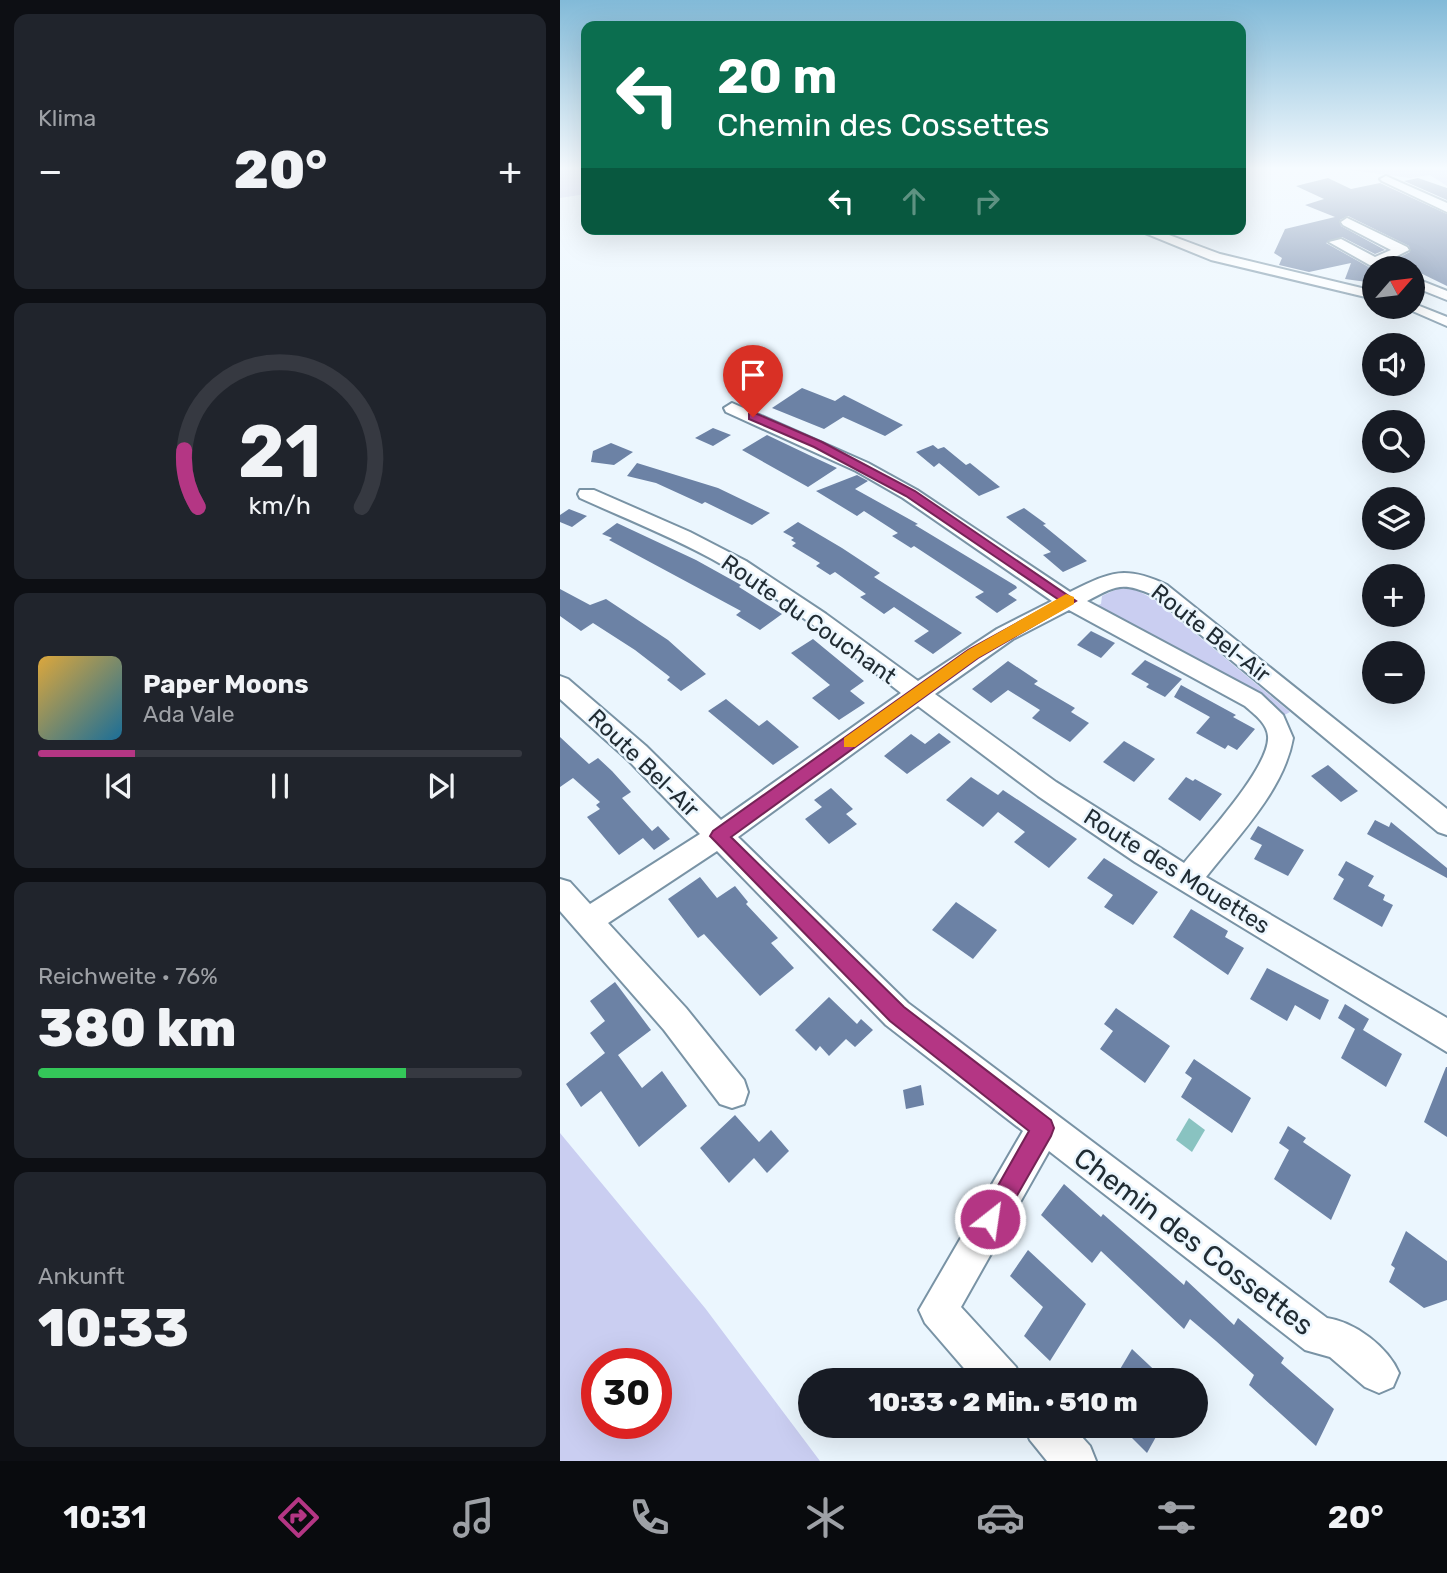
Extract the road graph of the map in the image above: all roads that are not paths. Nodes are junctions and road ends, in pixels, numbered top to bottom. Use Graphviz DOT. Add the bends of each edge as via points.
graph roads {
  1 [pos="1163,237"];
  2 [pos="1377,237"];
  3 [pos="1336,242"];
  4 [pos="1363,256"];
  5 [pos="1393,256"];
  6 [pos="1425,289"];
  7 [pos="1362,292"];
  8 [pos="1447,296"];
  9 [pos="1425,313"];
  10 [pos="1447,323"];
  11 [pos="732,408"];
  12 [pos="587,494"];
  13 [pos="1069,601"];
  14 [pos="560,685"];
  15 [pos="915,694"];
  16 [pos="1447,824"];
  17 [pos="719,836"];
  18 [pos="1187,880"];
  19 [pos="560,891"];
  20 [pos="587,920"];
  21 [pos="1447,1036"];
  22 [pos="732,1092"];
  23 [pos="1043,1128"];
  24 [pos="990,1368"];
  25 [pos="1379,1373"];
  26 [pos="1055,1438"];
  27 [pos="1075,1461"];
  1 -- 7 [label="street" via="1216,257"];
  2 -- 5 [label="street" via="1402,250"];
  3 -- 4 [label="street"];
  6 -- 8 [label="street"];
  9 -- 10 [label="street"];
  11 -- 13 [label="street" via="818,445 910,494"];
  12 -- 15 [label="street, Route du Couchant" via="737,565"];
  13 -- 15 [label="street, Route Bel-Air" via="1005,634"];
  13 -- 16 [label="street, Route Bel-Air" via="1120,578 1148,583"];
  13 -- 18 [label="street" via="1253,700 1268,712 1280,732 1282,742 1251,798"];
  14 -- 17 [label="street, Route Bel-Air" via="638,753"];
  15 -- 17 [label="street, Route Bel-Air"];
  15 -- 18 [label="street, Route des Mouettes" via="1082,813"];
  17 -- 20 [label="street"];
  17 -- 23 [label="street, Chemin des Cossettes" via="897,1014"];
  18 -- 21 [label="street, Route des Mouettes"];
  19 -- 20 [label="street"];
  20 -- 22 [label="street" via="675,1018"];
  23 -- 24 [label="street" via="937,1310"];
  23 -- 25 [label="street, Chemin des Cossettes" via="1319,1336 1339,1339"];
  26 -- 27 [label="street"];
}
